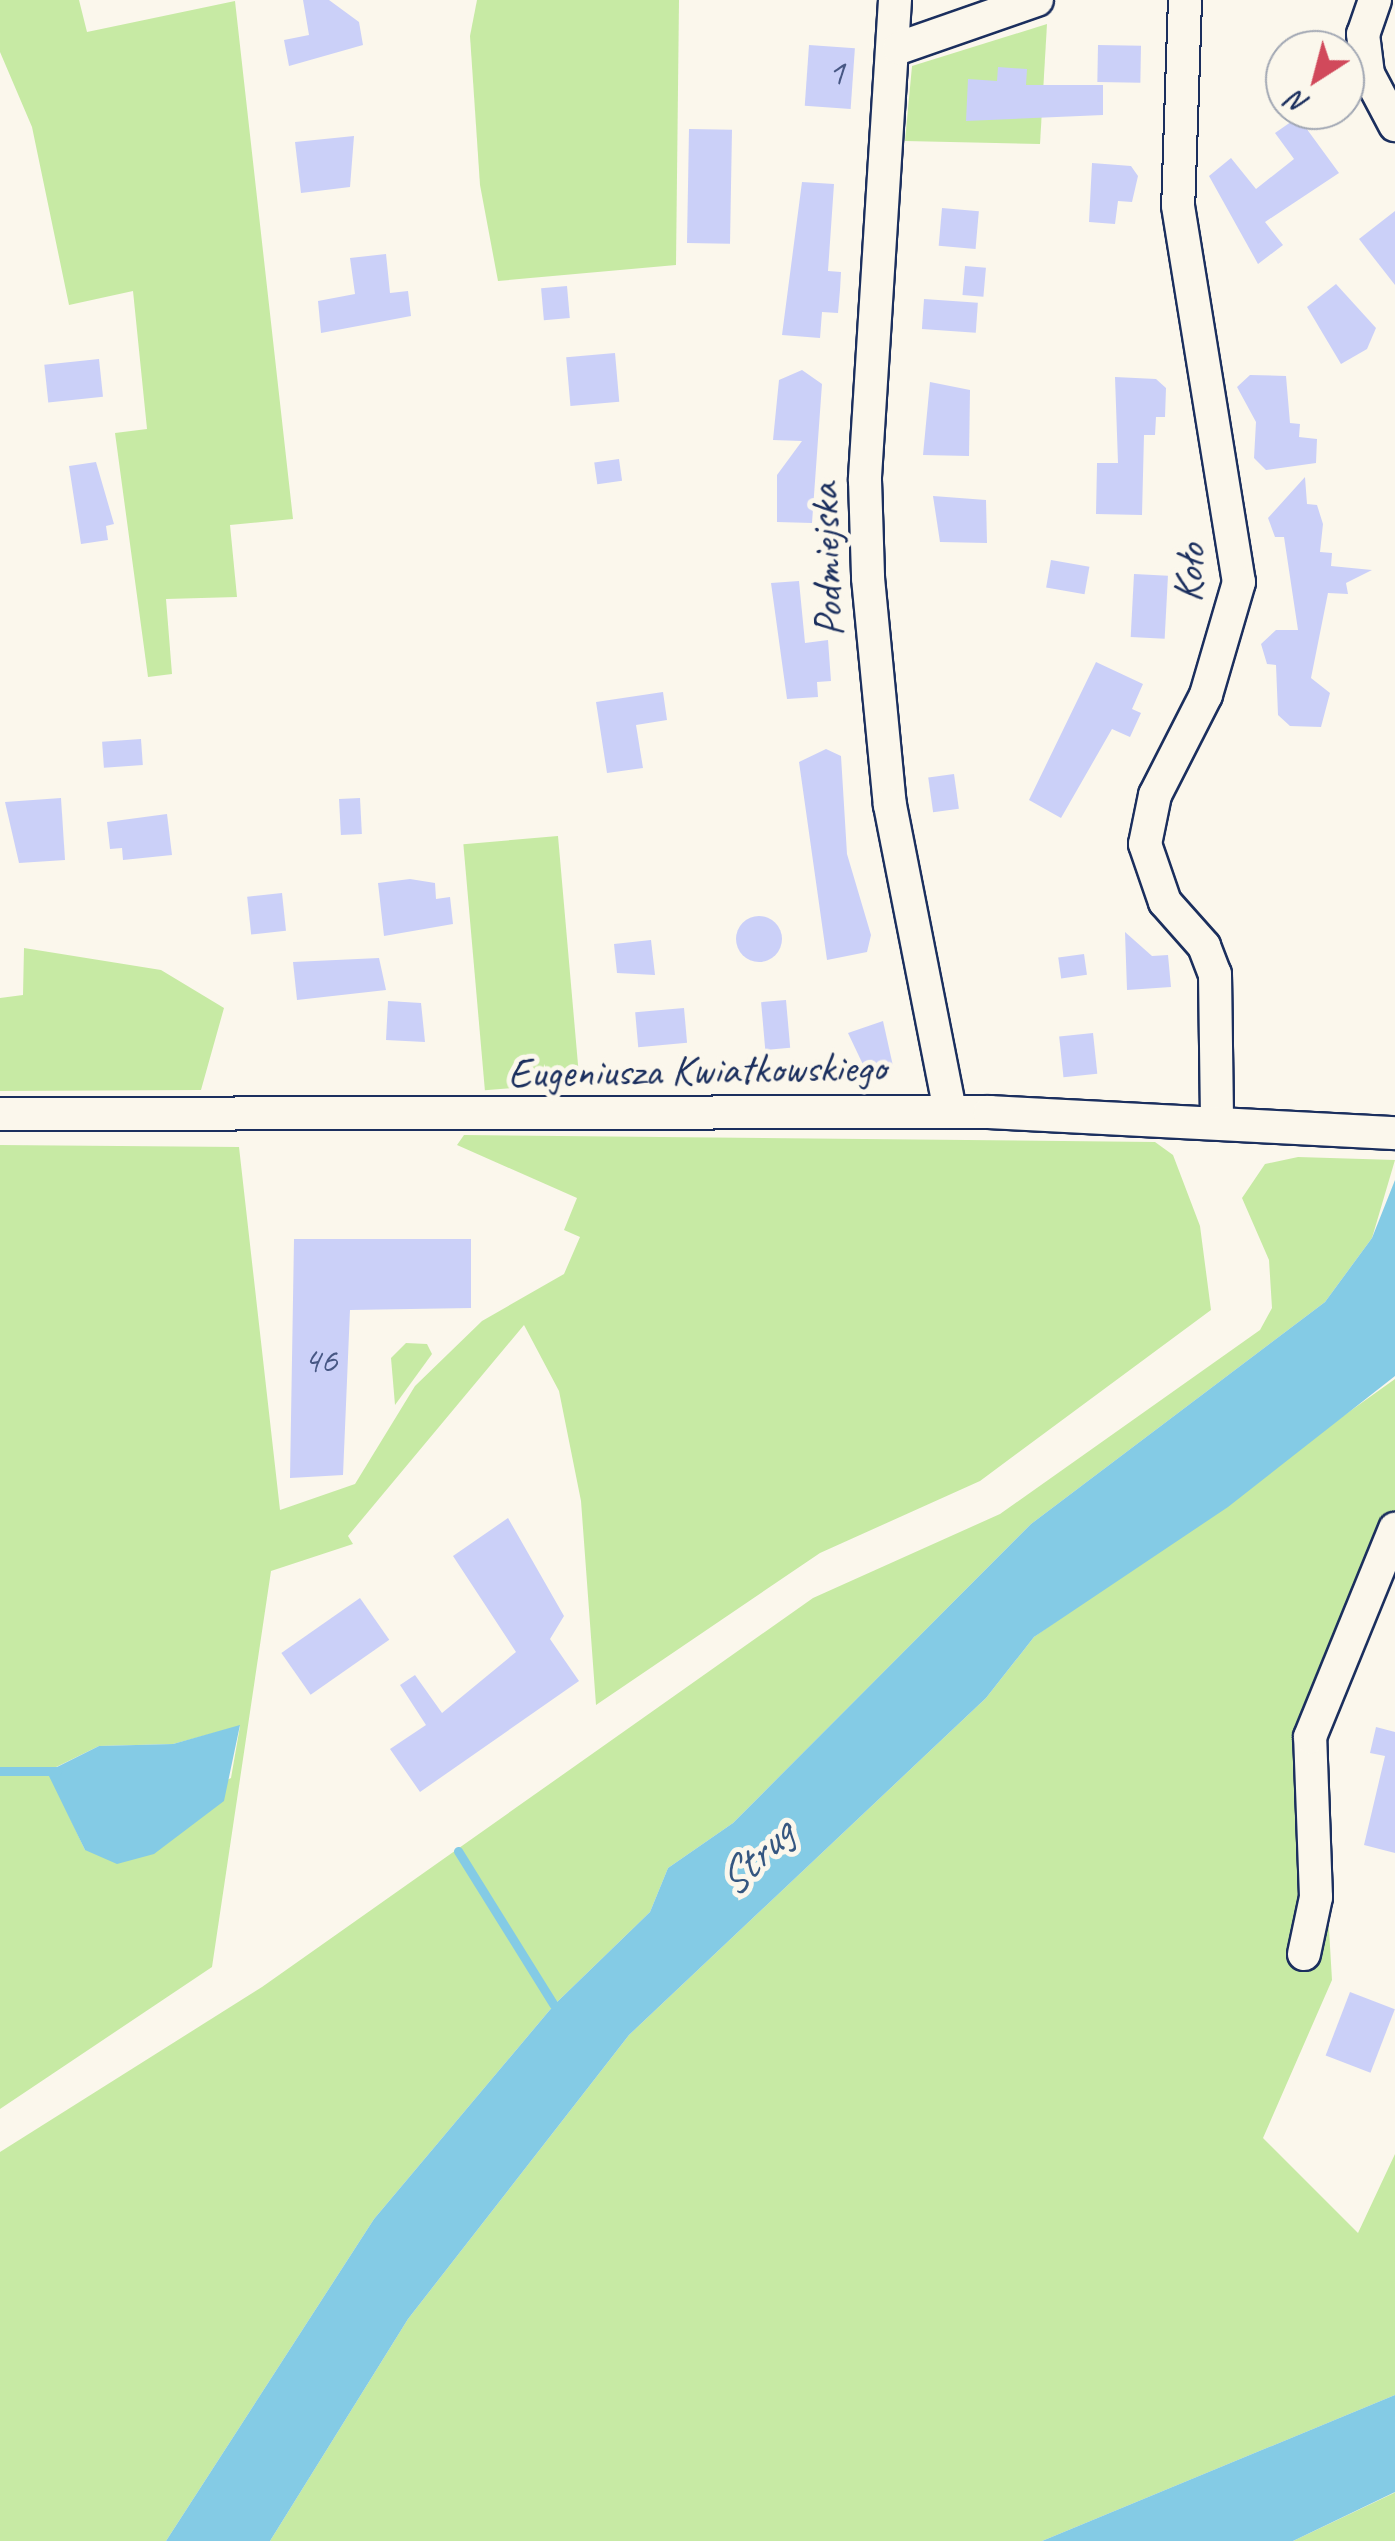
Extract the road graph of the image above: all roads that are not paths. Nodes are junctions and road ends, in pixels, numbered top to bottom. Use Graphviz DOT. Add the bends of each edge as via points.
graph roads {
  1 [pos="895,0"];
  2 [pos="1037,0"];
  3 [pos="1184,0"];
  4 [pos="1374,0"];
  5 [pos="898,48"];
  6 [pos="1395,124"];
  7 [pos="950,1111"];
  8 [pos="0,1114"];
  9 [pos="1217,1120"];
  10 [pos="1395,1133"];
  11 [pos="1395,1529"];
  12 [pos="1304,1954"];
  1 -- 5 [label="street, Podmiejska"];
  2 -- 5 [label="street"];
  3 -- 9 [label="street, Koło" via="1178,206 1240,582 1206,695 1155,795 1144,844 1166,902 1204,946 1214,974"];
  4 -- 6 [label="street" via="1363,34 1368,74"];
  5 -- 7 [label="street, Podmiejska" via="864,480 868,578 890,805"];
  7 -- 8 [label="street, Eugeniusza Kwiatkowskiego"];
  7 -- 9 [label="street, Eugeniusza Kwiatkowskiego"];
  9 -- 10 [label="street, Eugeniusza Kwiatkowskiego"];
  11 -- 12 [label="street" via="1310,1737 1316,1897"];
}
